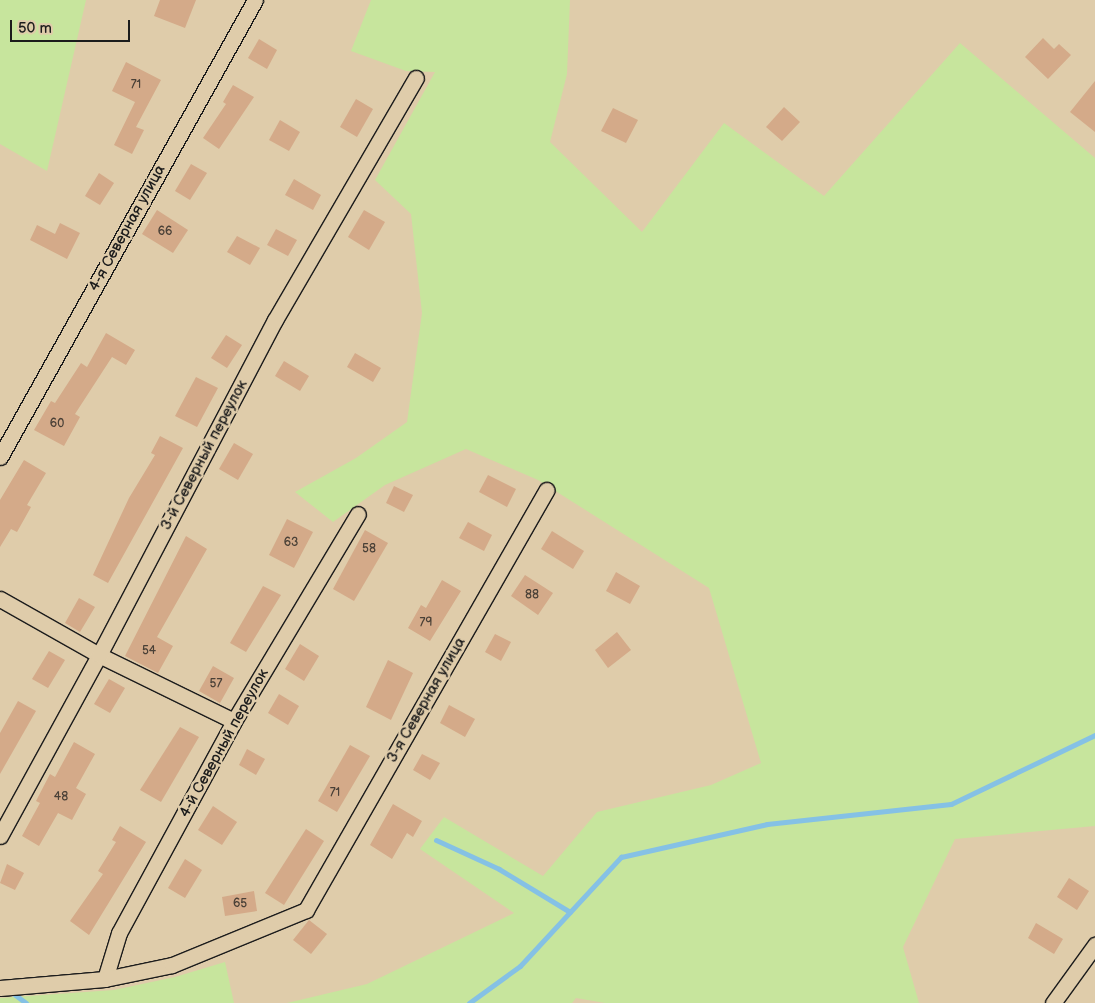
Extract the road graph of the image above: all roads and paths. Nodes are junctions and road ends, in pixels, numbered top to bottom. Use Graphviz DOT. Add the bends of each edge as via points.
graph roads {
  1 [pos="255,0"];
  2 [pos="416,78"];
  3 [pos="0,457"];
  4 [pos="547,490"];
  5 [pos="358,514"];
  6 [pos="0,599"];
  7 [pos="99,655"];
  8 [pos="234,721"];
  9 [pos="0,836"];
  10 [pos="1095,945"];
  11 [pos="105,979"];
  12 [pos="0,988"];
  13 [pos="1053,1003"];
  1 -- 3 [label="street, 4-я Северная улица"];
  2 -- 7 [label="street, 3-й Северный переулок" via="275,320"];
  4 -- 11 [label="street, 3-я Северная улица" via="306,910 172,965"];
  5 -- 8 [label="street, 4-й Северный переулок"];
  6 -- 7 [label="street"];
  7 -- 8 [label="street"];
  7 -- 9 [label="street, 3-й Северный переулок"];
  8 -- 11 [label="street, 4-й Северный переулок" via="119,933"];
  10 -- 13 [label="street"];
  11 -- 12 [label="street"];
}
